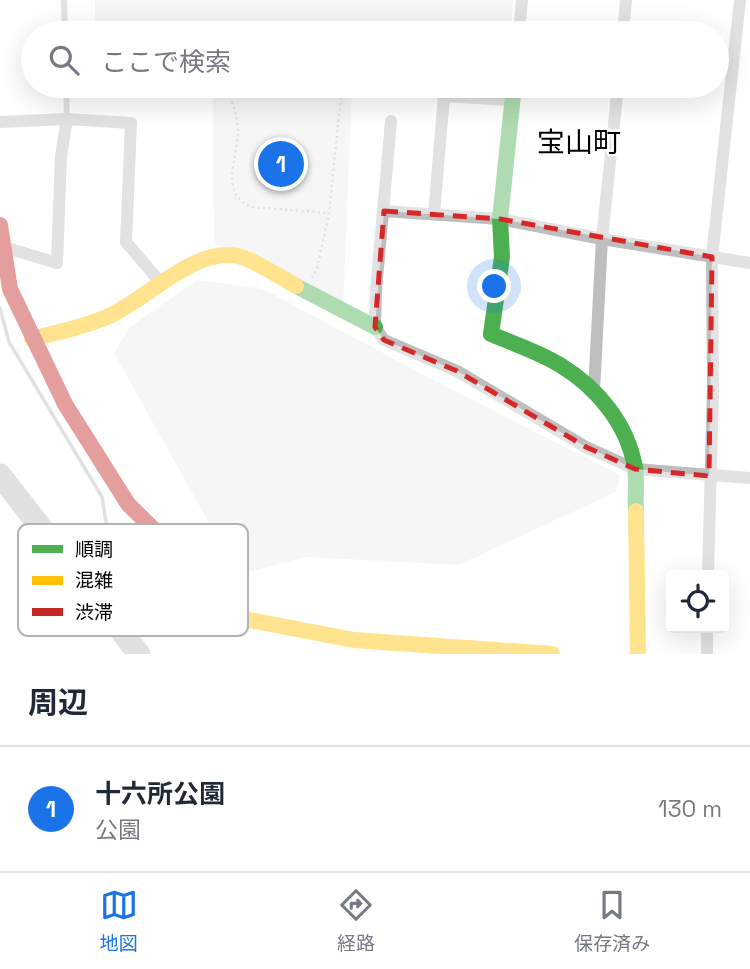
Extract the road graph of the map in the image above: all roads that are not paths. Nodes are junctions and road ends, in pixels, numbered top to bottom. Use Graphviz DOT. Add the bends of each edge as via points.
graph roads {
  1 [pos="65,0"];
  2 [pos="522,0"];
  3 [pos="626,0"];
  4 [pos="740,0"];
  5 [pos="65,21"];
  6 [pos="520,21"];
  7 [pos="624,21"];
  8 [pos="66,98"];
  9 [pos="444,98"];
  10 [pos="512,98"];
  11 [pos="617,98"];
  12 [pos="66,119"];
  13 [pos="0,121"];
  14 [pos="390,121"];
  15 [pos="384,211"];
  16 [pos="434,214"];
  17 [pos="500,219"];
  18 [pos="0,225"];
  19 [pos="602,239"];
  20 [pos="4,247"];
  21 [pos="712,257"];
  22 [pos="750,263"];
  23 [pos="161,283"];
  24 [pos="375,327"];
  25 [pos="32,339"];
  26 [pos="594,391"];
  27 [pos="635,469"];
  28 [pos="709,476"];
  29 [pos="750,478"];
  30 [pos="148,524"];
  31 [pos="708,570"];
  32 [pos="248,620"];
  33 [pos="707,633"];
  34 [pos="436,650"];
  35 [pos="552,654"];
  36 [pos="638,654"];
  37 [pos="707,654"];
  1 -- 5 [label="lane"];
  2 -- 6 [label="street"];
  3 -- 7 [label="street"];
  4 -- 21 [label="street"];
  8 -- 12 [label="lane"];
  9 -- 16 [label="street"];
  10 -- 17 [label="street"];
  11 -- 19 [label="street"];
  12 -- 13 [label="street"];
  12 -- 20 [label="street" via="57,263"];
  12 -- 23 [label="street" via="131,123 126,242"];
  14 -- 15 [label="street"];
  15 -- 16 [label="street"];
  15 -- 24 [label="street"];
  16 -- 17 [label="street"];
  17 -- 19 [label="street"];
  17 -- 26 [label="street" via="502,257 491,334 560,365"];
  18 -- 20 [label="street"];
  19 -- 21 [label="street"];
  19 -- 26 [label="street"];
  20 -- 25 [label="street" via="10,289"];
  21 -- 22 [label="street"];
  21 -- 28 [label="street"];
  23 -- 24 [label="street" via="193,262 224,254 239,256"];
  23 -- 25 [label="street" via="110,316"];
  24 -- 27 [label="street" via="384,340 457,371 586,447"];
  25 -- 30 [label="street" via="65,404 128,504"];
  26 -- 27 [label="street" via="628,440"];
  27 -- 28 [label="street"];
  27 -- 36 [label="street"];
  28 -- 29 [label="street"];
  28 -- 31 [label="street"];
  32 -- 34 [label="street"];
  33 -- 37 [label="street"];
  34 -- 35 [label="street"];
}
